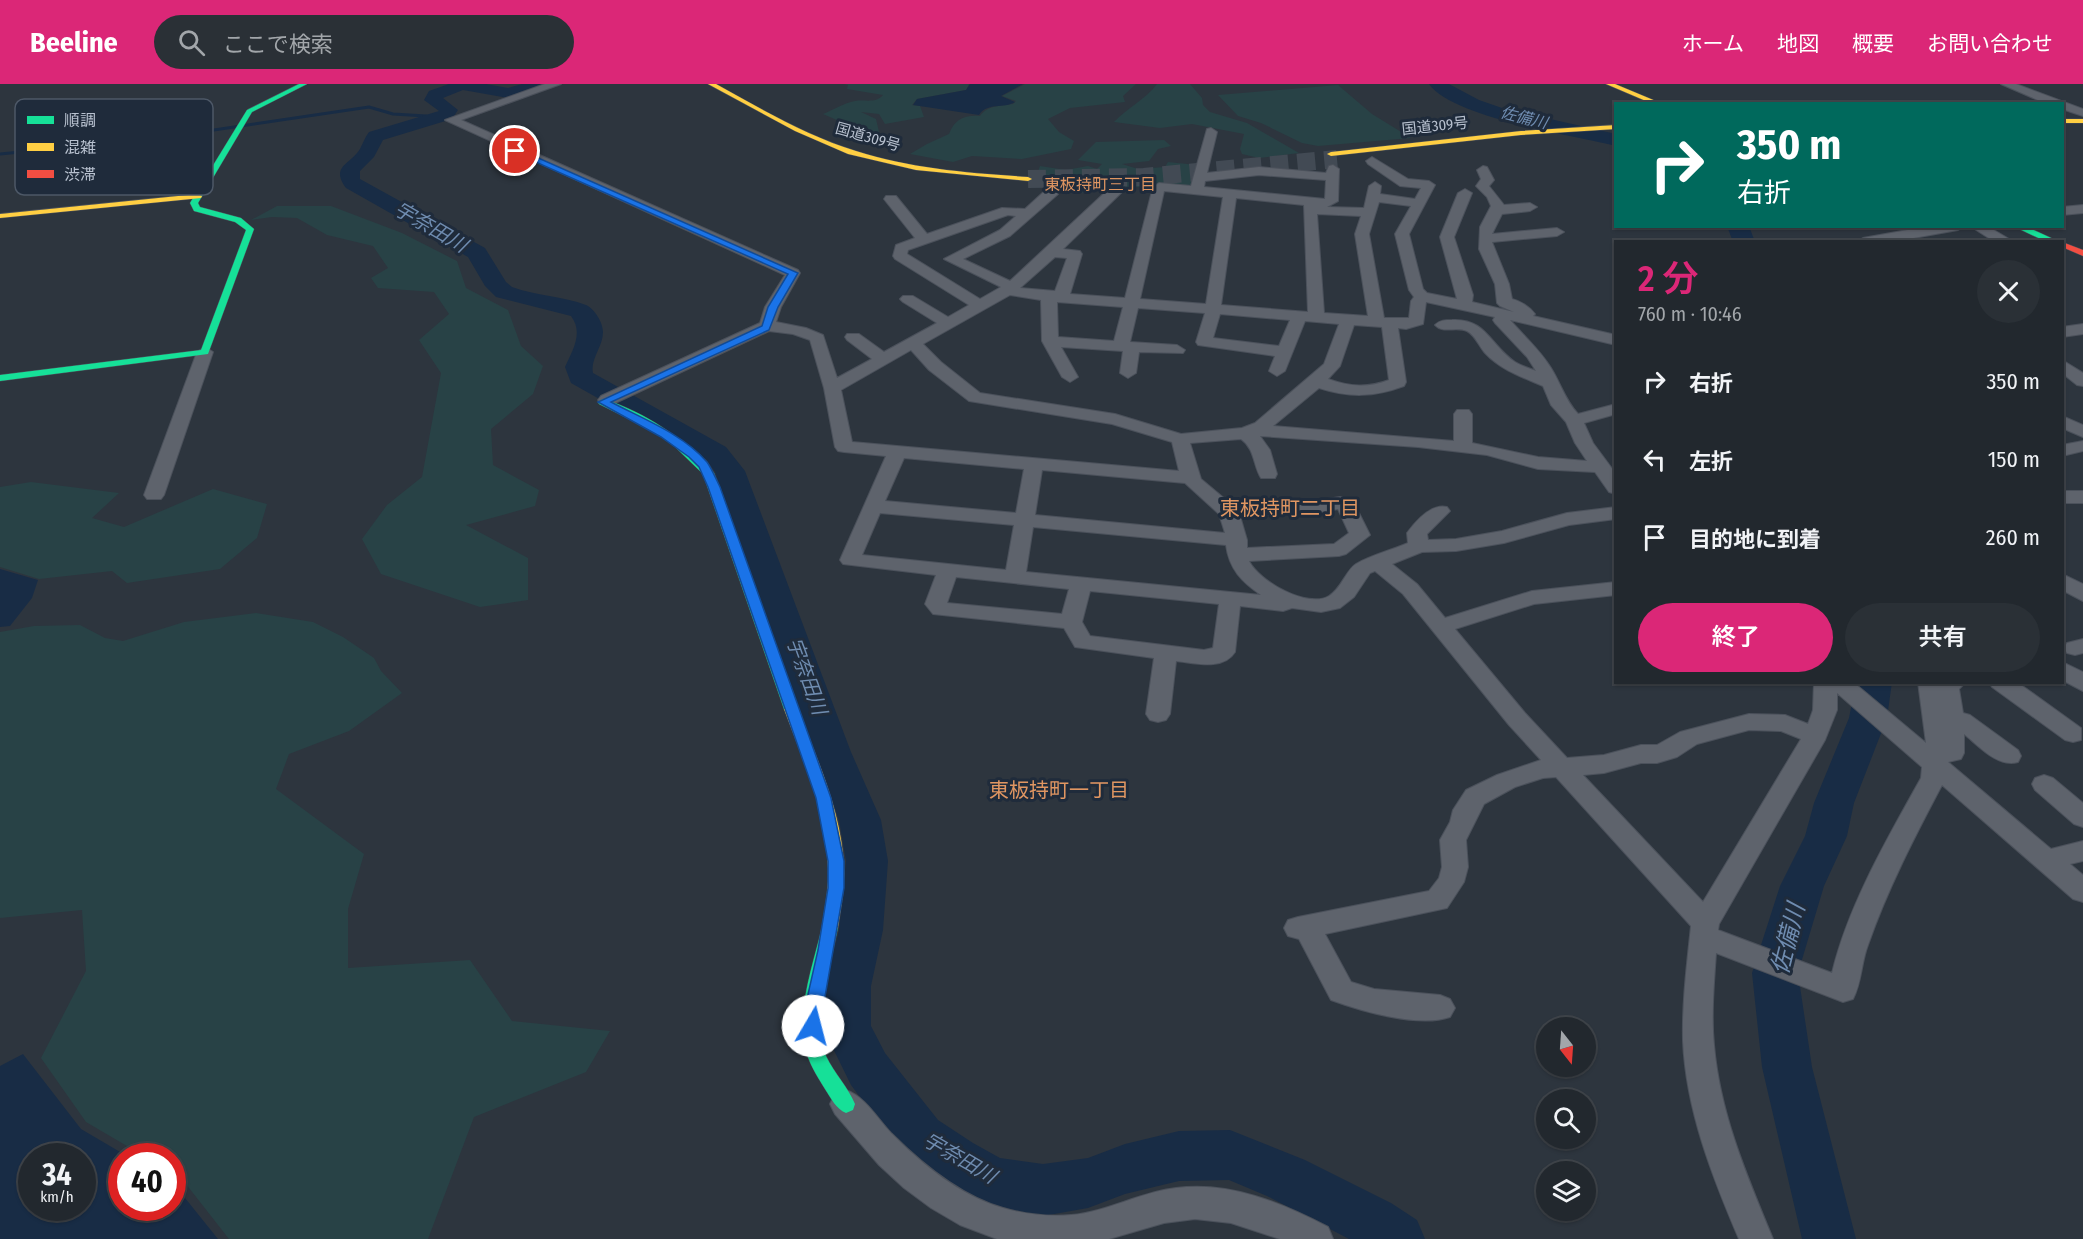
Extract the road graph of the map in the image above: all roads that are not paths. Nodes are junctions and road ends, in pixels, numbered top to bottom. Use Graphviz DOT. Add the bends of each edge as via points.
graph roads {
  1 [pos="304,84"];
  2 [pos="556,84"];
  3 [pos="711,84"];
  4 [pos="726,84"];
  5 [pos="1609,84"];
  6 [pos="2006,84"];
  7 [pos="1655,102"];
  8 [pos="2056,102"];
  9 [pos="2064,105"];
  10 [pos="2083,113"];
  11 [pos="2064,123"];
  12 [pos="2083,123"];
  13 [pos="1614,127"];
  14 [pos="1211,132"];
  15 [pos="1614,133"];
  16 [pos="1372,161"];
  17 [pos="1334,165"];
  18 [pos="1483,170"];
  19 [pos="213,171"];
  20 [pos="1198,184"];
  21 [pos="1118,188"];
  22 [pos="1053,191"];
  23 [pos="1230,194"];
  24 [pos="198,196"];
  25 [pos="1373,198"];
  26 [pos="891,199"];
  27 [pos="1421,200"];
  28 [pos="1310,205"];
  29 [pos="1530,207"];
  30 [pos="2083,209"];
  31 [pos="1497,210"];
  32 [pos="2064,212"];
  33 [pos="1026,213"];
  34 [pos="0,216"];
  35 [pos="1946,228"];
  36 [pos="1980,228"];
  37 [pos="2022,228"];
  38 [pos="1557,232"];
  39 [pos="1922,232"];
  40 [pos="1862,237"];
  41 [pos="1485,239"];
  42 [pos="924,240"];
  43 [pos="1954,240"];
  44 [pos="2003,240"];
  45 [pos="2051,240"];
  46 [pos="2064,245"];
  47 [pos="1051,252"];
  48 [pos="2083,253"];
  49 [pos="1012,287"];
  50 [pos="1055,297"];
  51 [pos="1422,297"];
  52 [pos="908,299"];
  53 [pos="1131,303"];
  54 [pos="1464,305"];
  55 [pos="981,306"];
  56 [pos="1214,309"];
  57 [pos="1299,316"];
  58 [pos="1316,317"];
  59 [pos="1348,320"];
  60 [pos="1501,320"];
  61 [pos="1534,321"];
  62 [pos="1383,322"];
  63 [pos="950,324"];
  64 [pos="1443,324"];
  65 [pos="767,326"];
  66 [pos="2083,329"];
  67 [pos="2064,332"];
  68 [pos="854,337"];
  69 [pos="1614,340"];
  70 [pos="1050,341"];
  71 [pos="914,344"];
  72 [pos="1126,346"];
  73 [pos="1177,350"];
  74 [pos="205,352"];
  75 [pos="1284,352"];
  76 [pos="884,360"];
  77 [pos="2064,367"];
  78 [pos="1277,371"];
  79 [pos="1128,373"];
  80 [pos="1070,377"];
  81 [pos="0,378"];
  82 [pos="1317,381"];
  83 [pos="2083,381"];
  84 [pos="1550,383"];
  85 [pos="832,388"];
  86 [pos="615,396"];
  87 [pos="1614,410"];
  88 [pos="1463,414"];
  89 [pos="1574,420"];
  90 [pos="2064,422"];
  91 [pos="1249,432"];
  92 [pos="2083,432"];
  93 [pos="1180,439"];
  94 [pos="2083,446"];
  95 [pos="1463,447"];
  96 [pos="2064,451"];
  97 [pos="897,452"];
  98 [pos="1034,464"];
  99 [pos="1601,467"];
  100 [pos="1268,474"];
  101 [pos="1191,478"];
  102 [pos="1614,485"];
  103 [pos="154,495"];
  104 [pos="2064,497"];
  105 [pos="2083,497"];
  106 [pos="873,506"];
  107 [pos="1440,511"];
  108 [pos="1227,512"];
  109 [pos="1614,513"];
  110 [pos="1025,520"];
  111 [pos="1419,546"];
  112 [pos="1238,547"];
  113 [pos="1377,562"];
  114 [pos="946,572"];
  115 [pos="1015,578"];
  116 [pos="2064,582"];
  117 [pos="1081,585"];
  118 [pos="1614,588"];
  119 [pos="2075,594"];
  120 [pos="1230,599"];
  121 [pos="1291,600"];
  122 [pos="1071,622"];
  123 [pos="1442,626"];
  124 [pos="1166,652"];
  125 [pos="2064,670"];
  126 [pos="2083,683"];
  127 [pos="1809,684"];
  128 [pos="1825,684"];
  129 [pos="1840,684"];
  130 [pos="1929,684"];
  131 [pos="1950,684"];
  132 [pos="2003,684"];
  133 [pos="1158,714"];
  134 [pos="1952,718"];
  135 [pos="1802,731"];
  136 [pos="2073,734"];
  137 [pos="2009,756"];
  138 [pos="1934,763"];
  139 [pos="1565,767"];
  140 [pos="1789,784"];
  141 [pos="2044,784"];
  142 [pos="2083,817"];
  143 [pos="2083,851"];
  144 [pos="2047,861"];
  145 [pos="2083,891"];
  146 [pos="1705,930"];
  147 [pos="1440,1008"];
  148 [pos="846,1104"];
  149 [pos="1316,1239"];
  150 [pos="1756,1239"];
  1 -- 19 [label="main road" via="249,111"];
  2 -- 65 [label="street" via="451,120 793,273"];
  3 -- 4 [label="main road, 国道309号" via="852,152 930,170 1029,176 939,166 861,148"];
  5 -- 7 [label="main road"];
  6 -- 8 [label="street"];
  9 -- 10 [label="street"];
  11 -- 12 [label="main road"];
  13 -- 17 [label="main road, 国道309号" via="1521,133"];
  14 -- 20 [label="street"];
  15 -- 17 [label="main road, 国道309号" via="1539,138"];
  16 -- 27 [label="street" via="1405,183 1429,185"];
  17 -- 20 [label="street" via="1259,171"];
  17 -- 28 [label="street" via="1331,201"];
  18 -- 31 [label="street" via="1488,180 1482,186"];
  20 -- 23 [label="street"];
  20 -- 53 [label="street" via="1159,187"];
  21 -- 47 [label="street"];
  22 -- 33 [label="street"];
  23 -- 28 [label="street"];
  23 -- 56 [label="street"];
  24 -- 34 [label="main road"];
  24 -- 74 [label="main road" via="194,203 197,209 238,220 250,230"];
  25 -- 27 [label="street"];
  25 -- 28 [label="street"];
  25 -- 62 [label="street" via="1362,234"];
  26 -- 42 [label="street"];
  27 -- 51 [label="street" via="1402,234 1416,290"];
  27 -- 54 [label="street" via="1464,196 1447,237 1465,295"];
  28 -- 58 [label="street"];
  29 -- 31 [label="street"];
  30 -- 32 [label="street"];
  31 -- 41 [label="street"];
  33 -- 42 [label="street" via="1007,211"];
  33 -- 49 [label="street" via="1005,233 951,259"];
  35 -- 39 [label="street"];
  36 -- 44 [label="street"];
  37 -- 45 [label="main road"];
  38 -- 41 [label="street"];
  39 -- 40 [label="street"];
  39 -- 43 [label="street"];
  41 -- 61 [label="street" via="1505,303 1513,304"];
  42 -- 55 [label="street" via="901,248 900,256"];
  46 -- 48 [label="main road"];
  47 -- 49 [label="street"];
  47 -- 50 [label="street" via="1075,254 1062,294"];
  49 -- 50 [label="street" via="1015,292"];
  49 -- 55 [label="street"];
  50 -- 53 [label="street"];
  50 -- 70 [label="street" via="1049,299"];
  51 -- 54 [label="street"];
  51 -- 62 [label="street" via="1417,321"];
  52 -- 63 [label="street"];
  53 -- 56 [label="street"];
  53 -- 72 [label="street"];
  54 -- 61 [label="street"];
  55 -- 63 [label="street"];
  56 -- 57 [label="street"];
  56 -- 75 [label="street" via="1204,342"];
  57 -- 58 [label="street"];
  57 -- 75 [label="street"];
  58 -- 59 [label="street"];
  59 -- 62 [label="street"];
  59 -- 82 [label="street" via="1332,366"];
  60 -- 84 [label="street" via="1533,354"];
  61 -- 69 [label="street"];
  62 -- 82 [label="street" via="1398,382 1366,393"];
  63 -- 71 [label="street"];
  64 -- 84 [label="street" via="1475,329 1510,366"];
  65 -- 85 [label="street" via="815,335"];
  65 -- 86 [label="street"];
  66 -- 67 [label="street"];
  68 -- 76 [label="street"];
  70 -- 72 [label="street"];
  70 -- 80 [label="street"];
  71 -- 76 [label="street"];
  71 -- 93 [label="street" via="975,397 1115,419"];
  72 -- 73 [label="street"];
  72 -- 79 [label="street"];
  74 -- 81 [label="main road"];
  74 -- 103 [label="street"];
  75 -- 78 [label="street"];
  76 -- 85 [label="street"];
  77 -- 83 [label="street"];
  82 -- 91 [label="street" via="1261,427"];
  84 -- 89 [label="street" via="1560,405"];
  85 -- 97 [label="street" via="844,447"];
  86 -- 148 [label="main road" via="603,402 677,443 693,454 708,473 823,798 836,861 836,888 813,1012 812,1039 822,1065"];
  87 -- 89 [label="street"];
  88 -- 95 [label="street"];
  89 -- 99 [label="street"];
  90 -- 92 [label="street"];
  91 -- 93 [label="street"];
  91 -- 95 [label="street" via="1295,431"];
  91 -- 100 [label="street" via="1260,448"];
  93 -- 101 [label="street"];
  94 -- 96 [label="street"];
  95 -- 99 [label="street" via="1538,463"];
  97 -- 98 [label="street"];
  97 -- 106 [label="street"];
  98 -- 101 [label="street"];
  98 -- 110 [label="street"];
  99 -- 102 [label="street"];
  101 -- 108 [label="street"];
  104 -- 105 [label="street"];
  106 -- 110 [label="street"];
  106 -- 114 [label="street" via="850,561"];
  107 -- 111 [label="street" via="1417,533"];
  108 -- 112 [label="street"];
  108 -- 112 [label="street" via="1340,502 1346,504 1360,535 1339,550"];
  109 -- 111 [label="street" via="1567,519 1504,537"];
  110 -- 112 [label="street"];
  110 -- 115 [label="street"];
  111 -- 113 [label="street"];
  112 -- 121 [label="street" via="1238,561 1252,580"];
  113 -- 121 [label="street" via="1362,569 1332,603 1318,605"];
  113 -- 123 [label="street" via="1410,589"];
  114 -- 115 [label="street"];
  114 -- 122 [label="street" via="936,604 941,609"];
  115 -- 117 [label="street"];
  116 -- 119 [label="street"];
  117 -- 120 [label="street"];
  117 -- 122 [label="street"];
  118 -- 123 [label="street" via="1532,598"];
  120 -- 121 [label="street" via="1283,604"];
  120 -- 124 [label="street" via="1224,652 1204,657"];
  122 -- 124 [label="street" via="1083,642"];
  123 -- 139 [label="street" via="1517,719"];
  124 -- 133 [label="street"];
  125 -- 126 [label="street"];
  127 -- 135 [label="street" via="1813,704"];
  128 -- 140 [label="street" via="1823,718"];
  129 -- 138 [label="street"];
  130 -- 138 [label="street" via="1938,742"];
  131 -- 134 [label="street"];
  132 -- 136 [label="street"];
  134 -- 137 [label="street" via="1962,721"];
  134 -- 138 [label="street" via="1951,766"];
  135 -- 139 [label="street" via="1785,723 1749,722 1689,738 1657,754"];
  135 -- 140 [label="street" via="1782,770"];
  138 -- 144 [label="street"];
  138 -- 146 [label="street" via="1933,778 1899,841 1852,946 1843,990"];
  139 -- 146 [label="street"];
  139 -- 147 [label="street" via="1525,774 1475,797 1453,840 1455,867 1451,882 1437,900 1302,927 1341,991 1374,1002"];
  140 -- 146 [label="street"];
  141 -- 142 [label="street"];
  143 -- 144 [label="street"];
  144 -- 145 [label="street"];
  146 -- 150 [label="street" via="1698,1023 1700,1060 1716,1135"];
  148 -- 149 [label="street" via="887,1153 925,1186 979,1221 1009,1231 1071,1232 1176,1204 1209,1202 1263,1216"];
}
